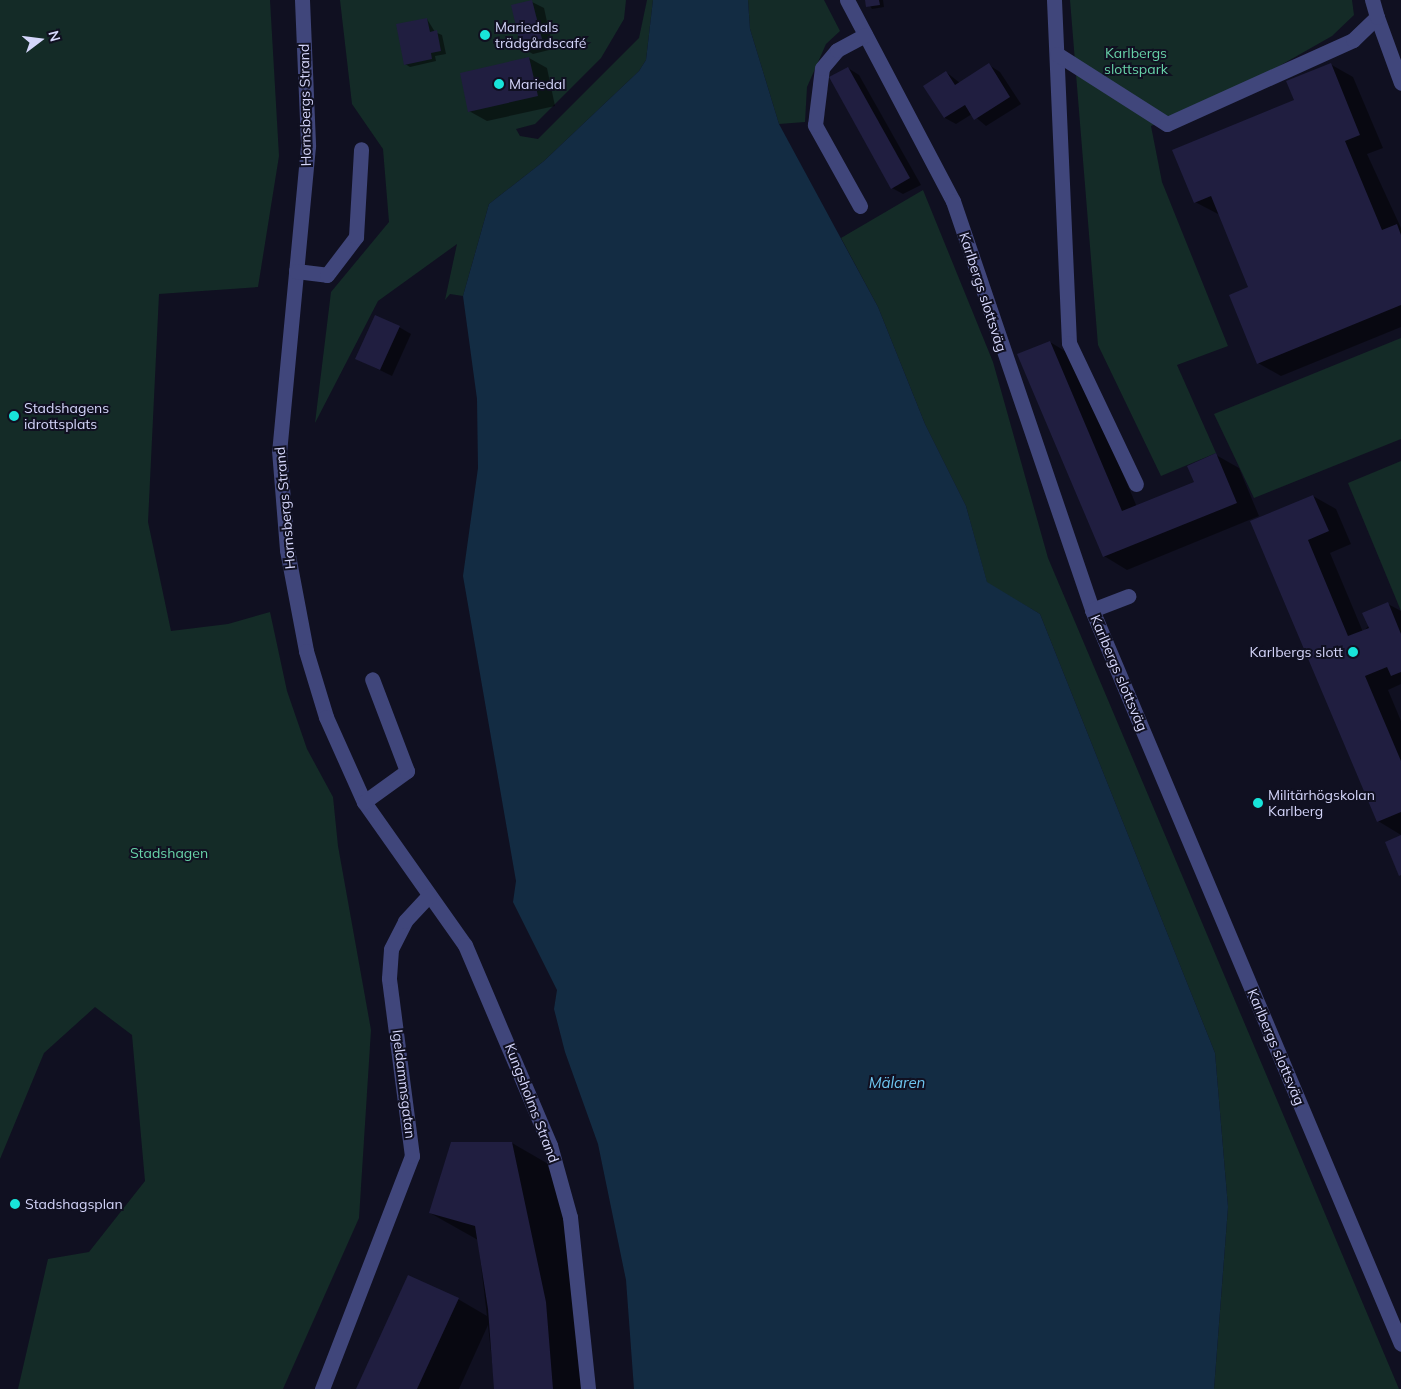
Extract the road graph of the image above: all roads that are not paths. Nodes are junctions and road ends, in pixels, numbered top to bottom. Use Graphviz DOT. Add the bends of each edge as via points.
graph roads {
  1 [pos="302,0"];
  2 [pos="847,0"];
  3 [pos="1054,0"];
  4 [pos="1372,0"];
  5 [pos="1377,17"];
  6 [pos="865,34"];
  7 [pos="1057,54"];
  8 [pos="1401,83"];
  9 [pos="361,149"];
  10 [pos="860,206"];
  11 [pos="296,271"];
  12 [pos="1136,484"];
  13 [pos="1128,596"];
  14 [pos="1092,610"];
  15 [pos="372,679"];
  16 [pos="364,802"];
  17 [pos="429,894"];
  18 [pos="1399,1336"];
  19 [pos="322,1389"];
  20 [pos="588,1389"];
  1 -- 11 [label="street, Hornsbergs Strand" via="308,146"];
  2 -- 6 [label="street, Karlbergs slottsväg"];
  3 -- 7 [label="street"];
  4 -- 5 [label="street"];
  5 -- 7 [label="street" via="1353,40 1167,124"];
  5 -- 8 [label="street"];
  6 -- 10 [label="street" via="837,50 822,68 815,125"];
  6 -- 14 [label="street, Karlbergs slottsväg" via="953,201"];
  7 -- 12 [label="street" via="1069,344"];
  9 -- 11 [label="street" via="356,237 327,275"];
  11 -- 16 [label="street, Hornsbergs Strand" via="279,441 287,550 306,651 326,717"];
  13 -- 14 [label="street"];
  14 -- 18 [label="street, Karlbergs slottsväg"];
  15 -- 16 [label="street" via="407,771"];
  16 -- 17 [label="street, Hornsbergs Strand"];
  17 -- 19 [label="street, Igeldammsgatan" via="405,921 391,949 389,978 412,1156"];
  17 -- 20 [label="street, Kungsholms Strand" via="465,945 550,1145 570,1217"];
}
